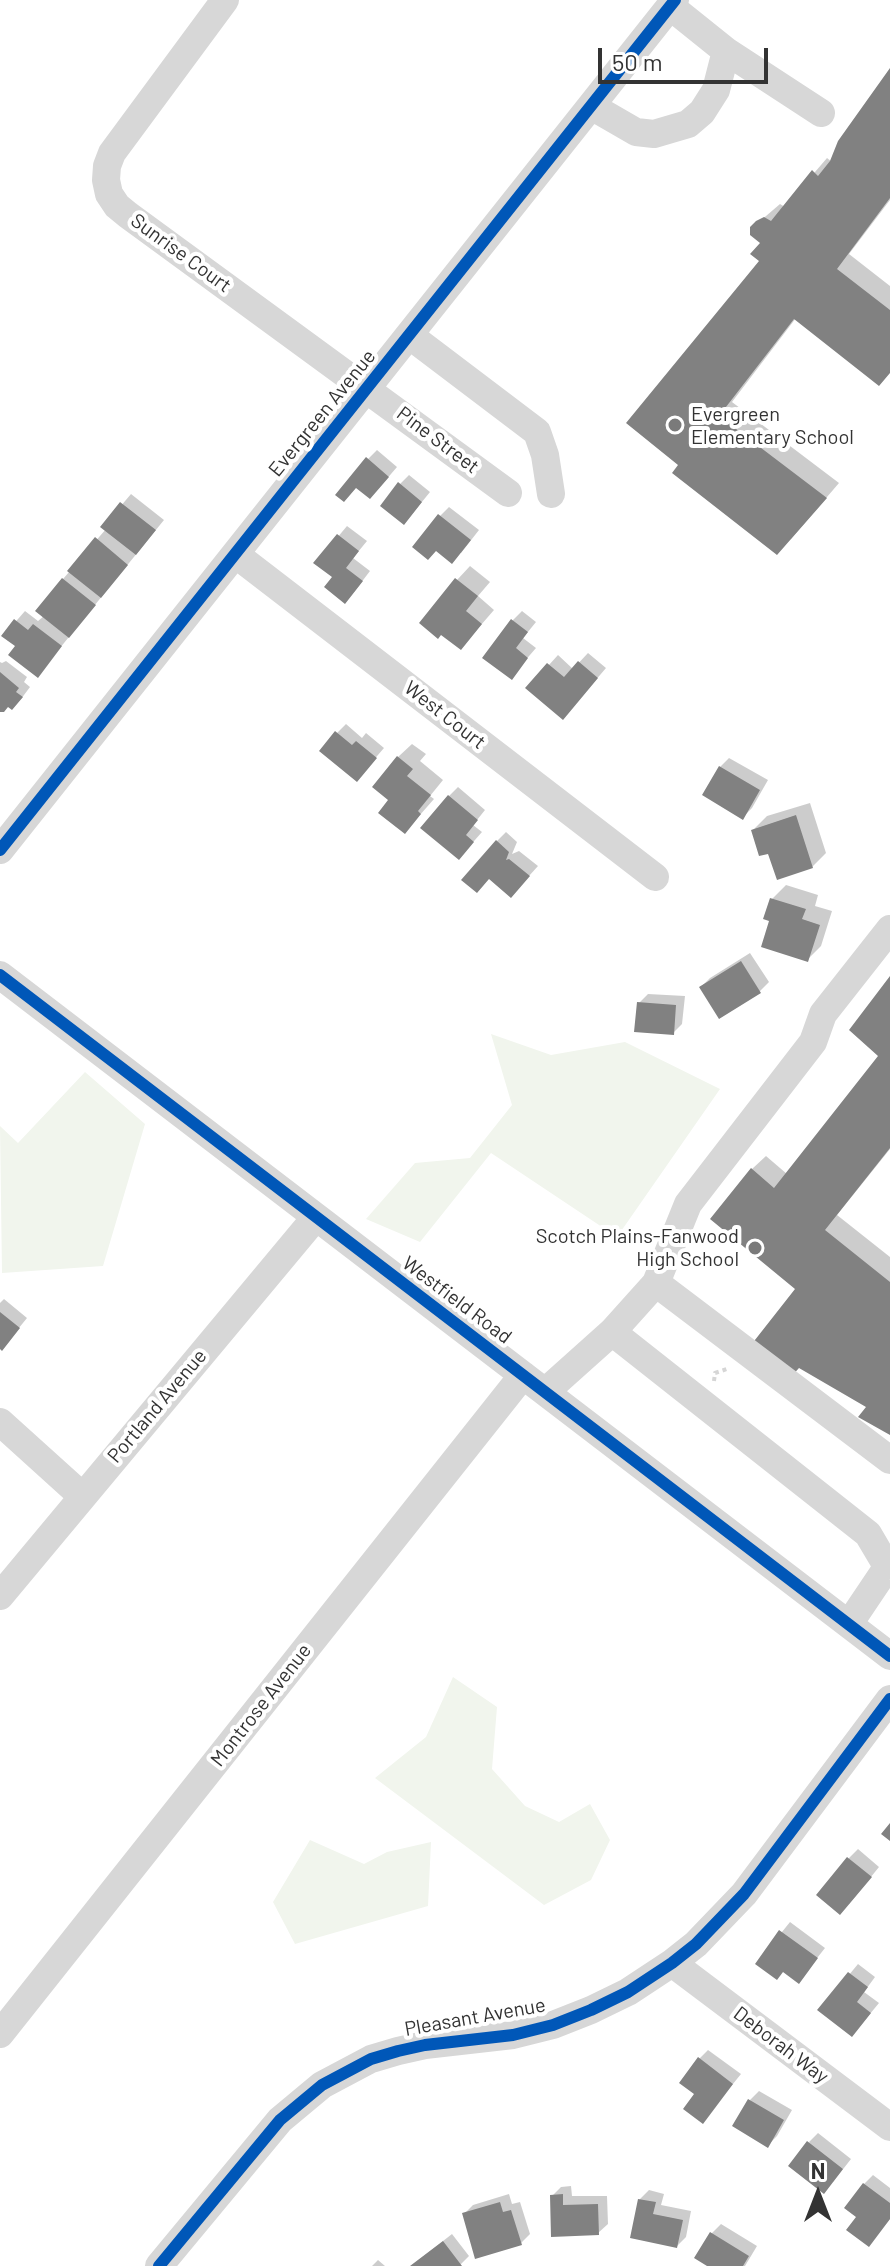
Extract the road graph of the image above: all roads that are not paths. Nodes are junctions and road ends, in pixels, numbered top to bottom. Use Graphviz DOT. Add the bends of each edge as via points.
graph roads {
  1 [pos="225,0"];
  2 [pos="673,3"];
  3 [pos="726,51"];
  4 [pos="591,106"];
  5 [pos="821,113"];
  6 [pos="409,335"];
  7 [pos="367,388"];
  8 [pos="508,493"];
  9 [pos="551,494"];
  10 [pos="235,554"];
  11 [pos="0,850"];
  12 [pos="655,877"];
  13 [pos="890,929"];
  14 [pos="0,975"];
  15 [pos="316,1217"];
  16 [pos="656,1283"];
  17 [pos="612,1332"];
  18 [pos="534,1384"];
  19 [pos="0,1422"];
  20 [pos="890,1460"];
  21 [pos="82,1496"];
  22 [pos="889,1564"];
  23 [pos="0,1596"];
  24 [pos="849,1624"];
  25 [pos="890,1656"];
  26 [pos="890,1699"];
  27 [pos="672,1963"];
  28 [pos="3,2023"];
  29 [pos="890,2127"];
  30 [pos="159,2266"];
  1 -- 7 [label="street, Sunrise Court" via="112,153 107,166 109,194 128,215"];
  2 -- 3 [label="street"];
  2 -- 4 [label="street, Evergreen Avenue"];
  3 -- 4 [label="street" via="716,90 688,124 654,134 636,132"];
  3 -- 5 [label="street"];
  4 -- 6 [label="street, Evergreen Avenue"];
  6 -- 7 [label="street, Evergreen Avenue"];
  6 -- 9 [label="street" via="537,432"];
  7 -- 8 [label="street, Pine Street"];
  7 -- 10 [label="street, Evergreen Avenue"];
  10 -- 11 [label="street, Evergreen Avenue"];
  10 -- 12 [label="street, West Court"];
  13 -- 16 [label="street, Montrose Avenue" via="823,1014 813,1042 688,1204"];
  14 -- 15 [label="street, Westfield Road"];
  15 -- 18 [label="street, Westfield Road"];
  15 -- 21 [label="street, Portland Avenue"];
  16 -- 17 [label="street, Montrose Avenue"];
  16 -- 20 [label="street"];
  17 -- 18 [label="street, Montrose Avenue"];
  17 -- 22 [label="street" via="868,1534"];
  18 -- 24 [label="street, Westfield Road"];
  18 -- 28 [label="street, Montrose Avenue"];
  19 -- 21 [label="street"];
  21 -- 23 [label="street, Portland Avenue"];
  22 -- 24 [label="street"];
  24 -- 25 [label="street, Westfield Road"];
  26 -- 27 [label="street, Pleasant Avenue" via="744,1894"];
  27 -- 29 [label="street, Deborah Way"];
  27 -- 30 [label="street, Pleasant Avenue" via="628,1992 553,2025 398,2051 322,2085 280,2120"];
}
